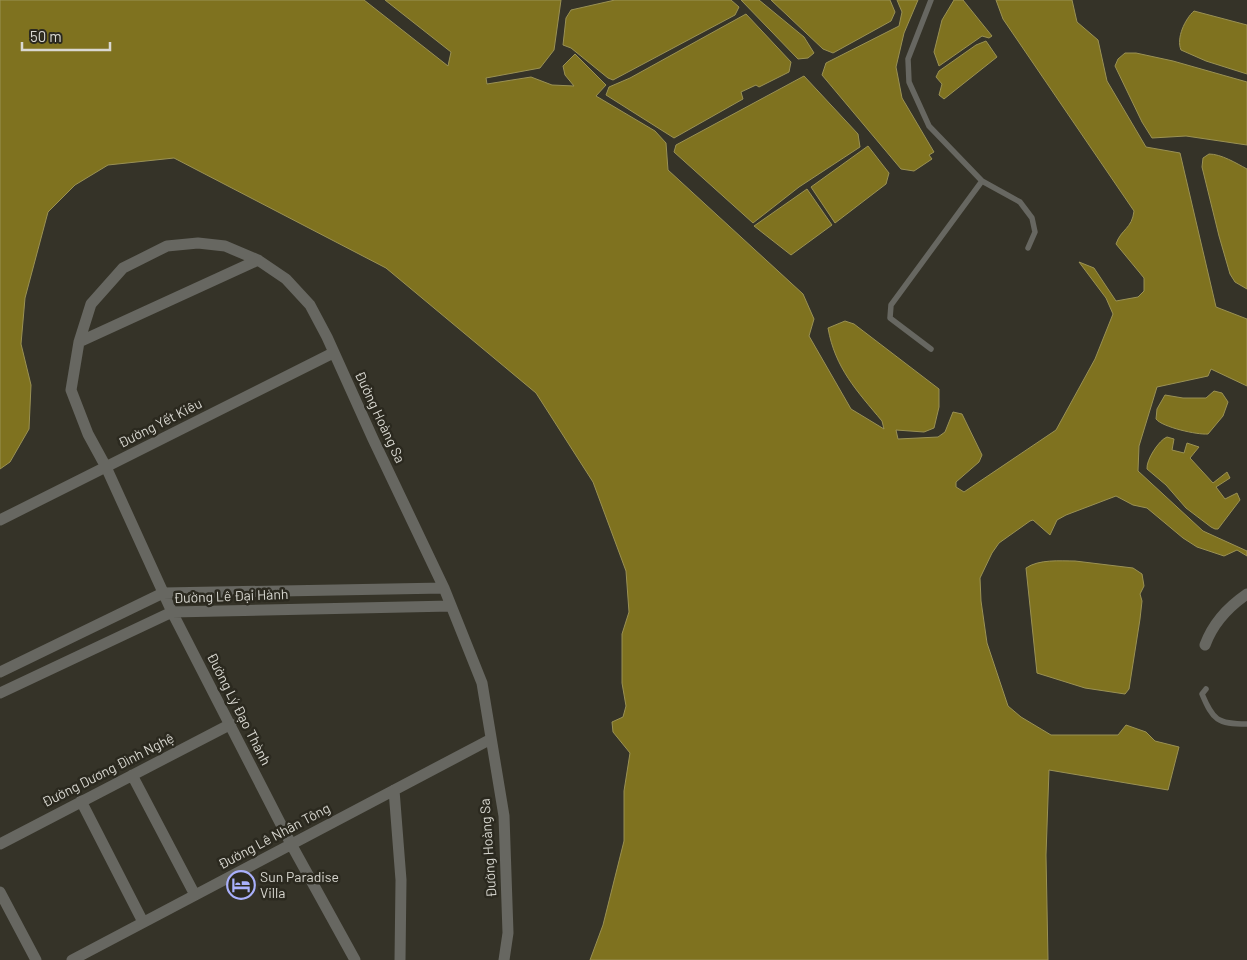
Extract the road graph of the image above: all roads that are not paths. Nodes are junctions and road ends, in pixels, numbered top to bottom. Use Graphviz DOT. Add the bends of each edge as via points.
graph roads {
  1 [pos="931,0"];
  2 [pos="982,181"];
  3 [pos="1028,248"];
  4 [pos="258,260"];
  5 [pos="79,342"];
  6 [pos="931,349"];
  7 [pos="333,353"];
  8 [pos="106,467"];
  9 [pos="0,520"];
  10 [pos="444,588"];
  11 [pos="163,593"];
  12 [pos="1247,594"];
  13 [pos="451,606"];
  14 [pos="172,612"];
  15 [pos="1205,645"];
  16 [pos="0,672"];
  17 [pos="1206,689"];
  18 [pos="0,693"];
  19 [pos="231,724"];
  20 [pos="1247,724"];
  21 [pos="491,739"];
  22 [pos="132,775"];
  23 [pos="394,790"];
  24 [pos="81,801"];
  25 [pos="0,844"];
  26 [pos="291,844"];
  27 [pos="0,892"];
  28 [pos="195,895"];
  29 [pos="143,922"];
  30 [pos="36,960"];
  31 [pos="72,960"];
  32 [pos="354,960"];
  33 [pos="400,960"];
  34 [pos="504,960"];
  1 -- 2 [label="lane" via="908,59 909,82 929,126"];
  2 -- 3 [label="lane" via="1020,202 1032,218 1035,232"];
  2 -- 6 [label="lane" via="891,305 890,318"];
  4 -- 5 [label="street"];
  4 -- 5 [label="street, Đường Hoàng Sa" via="225,246 198,243 168,246 123,268 92,304"];
  4 -- 7 [label="street, Đường Hoàng Sa" via="286,279 310,305"];
  5 -- 8 [label="street, Đường Hoàng Sa" via="71,390 88,434"];
  7 -- 8 [label="street, Đường Yết Kiêu"];
  7 -- 10 [label="street, Đường Hoàng Sa"];
  8 -- 9 [label="street, Đường Yết Kiêu"];
  8 -- 11 [label="street, Đường Lý Đạo Thành"];
  10 -- 11 [label="street, Đường Lê Đại Hành"];
  10 -- 13 [label="street, Đường Hoàng Sa"];
  11 -- 14 [label="street, Đường Lý Đạo Thành"];
  11 -- 16 [label="street, Đường Lê Đại Hành"];
  12 -- 15 [label="street" via="1227,609 1209,633"];
  13 -- 14 [label="street, Đường Lê Đại Hành"];
  13 -- 21 [label="street, Đường Hoàng Sa" via="482,682"];
  14 -- 18 [label="street, Đường Lê Đại Hành"];
  14 -- 19 [label="street, Đường Lý Đạo Thành"];
  17 -- 20 [label="lane" via="1202,694 1213,717 1223,722"];
  19 -- 22 [label="street, Đường Dương Đình Nghệ"];
  19 -- 26 [label="street, Đường Lý Đạo Thành"];
  21 -- 23 [label="street, Đường Lê Nhân Tông"];
  21 -- 34 [label="street, Đường Hoàng Sa" via="504,816 508,933"];
  22 -- 24 [label="street, Đường Dương Đình Nghệ"];
  22 -- 28 [label="street"];
  23 -- 26 [label="street, Đường Lê Nhân Tông"];
  23 -- 33 [label="street" via="401,880"];
  24 -- 25 [label="street, Đường Dương Đình Nghệ"];
  24 -- 29 [label="street"];
  26 -- 28 [label="street, Đường Lê Nhân Tông"];
  26 -- 32 [label="street, Đường Lý Đạo Thành"];
  27 -- 30 [label="street"];
  28 -- 29 [label="street, Đường Lê Nhân Tông"];
  29 -- 31 [label="street, Đường Lê Nhân Tông"];
}
